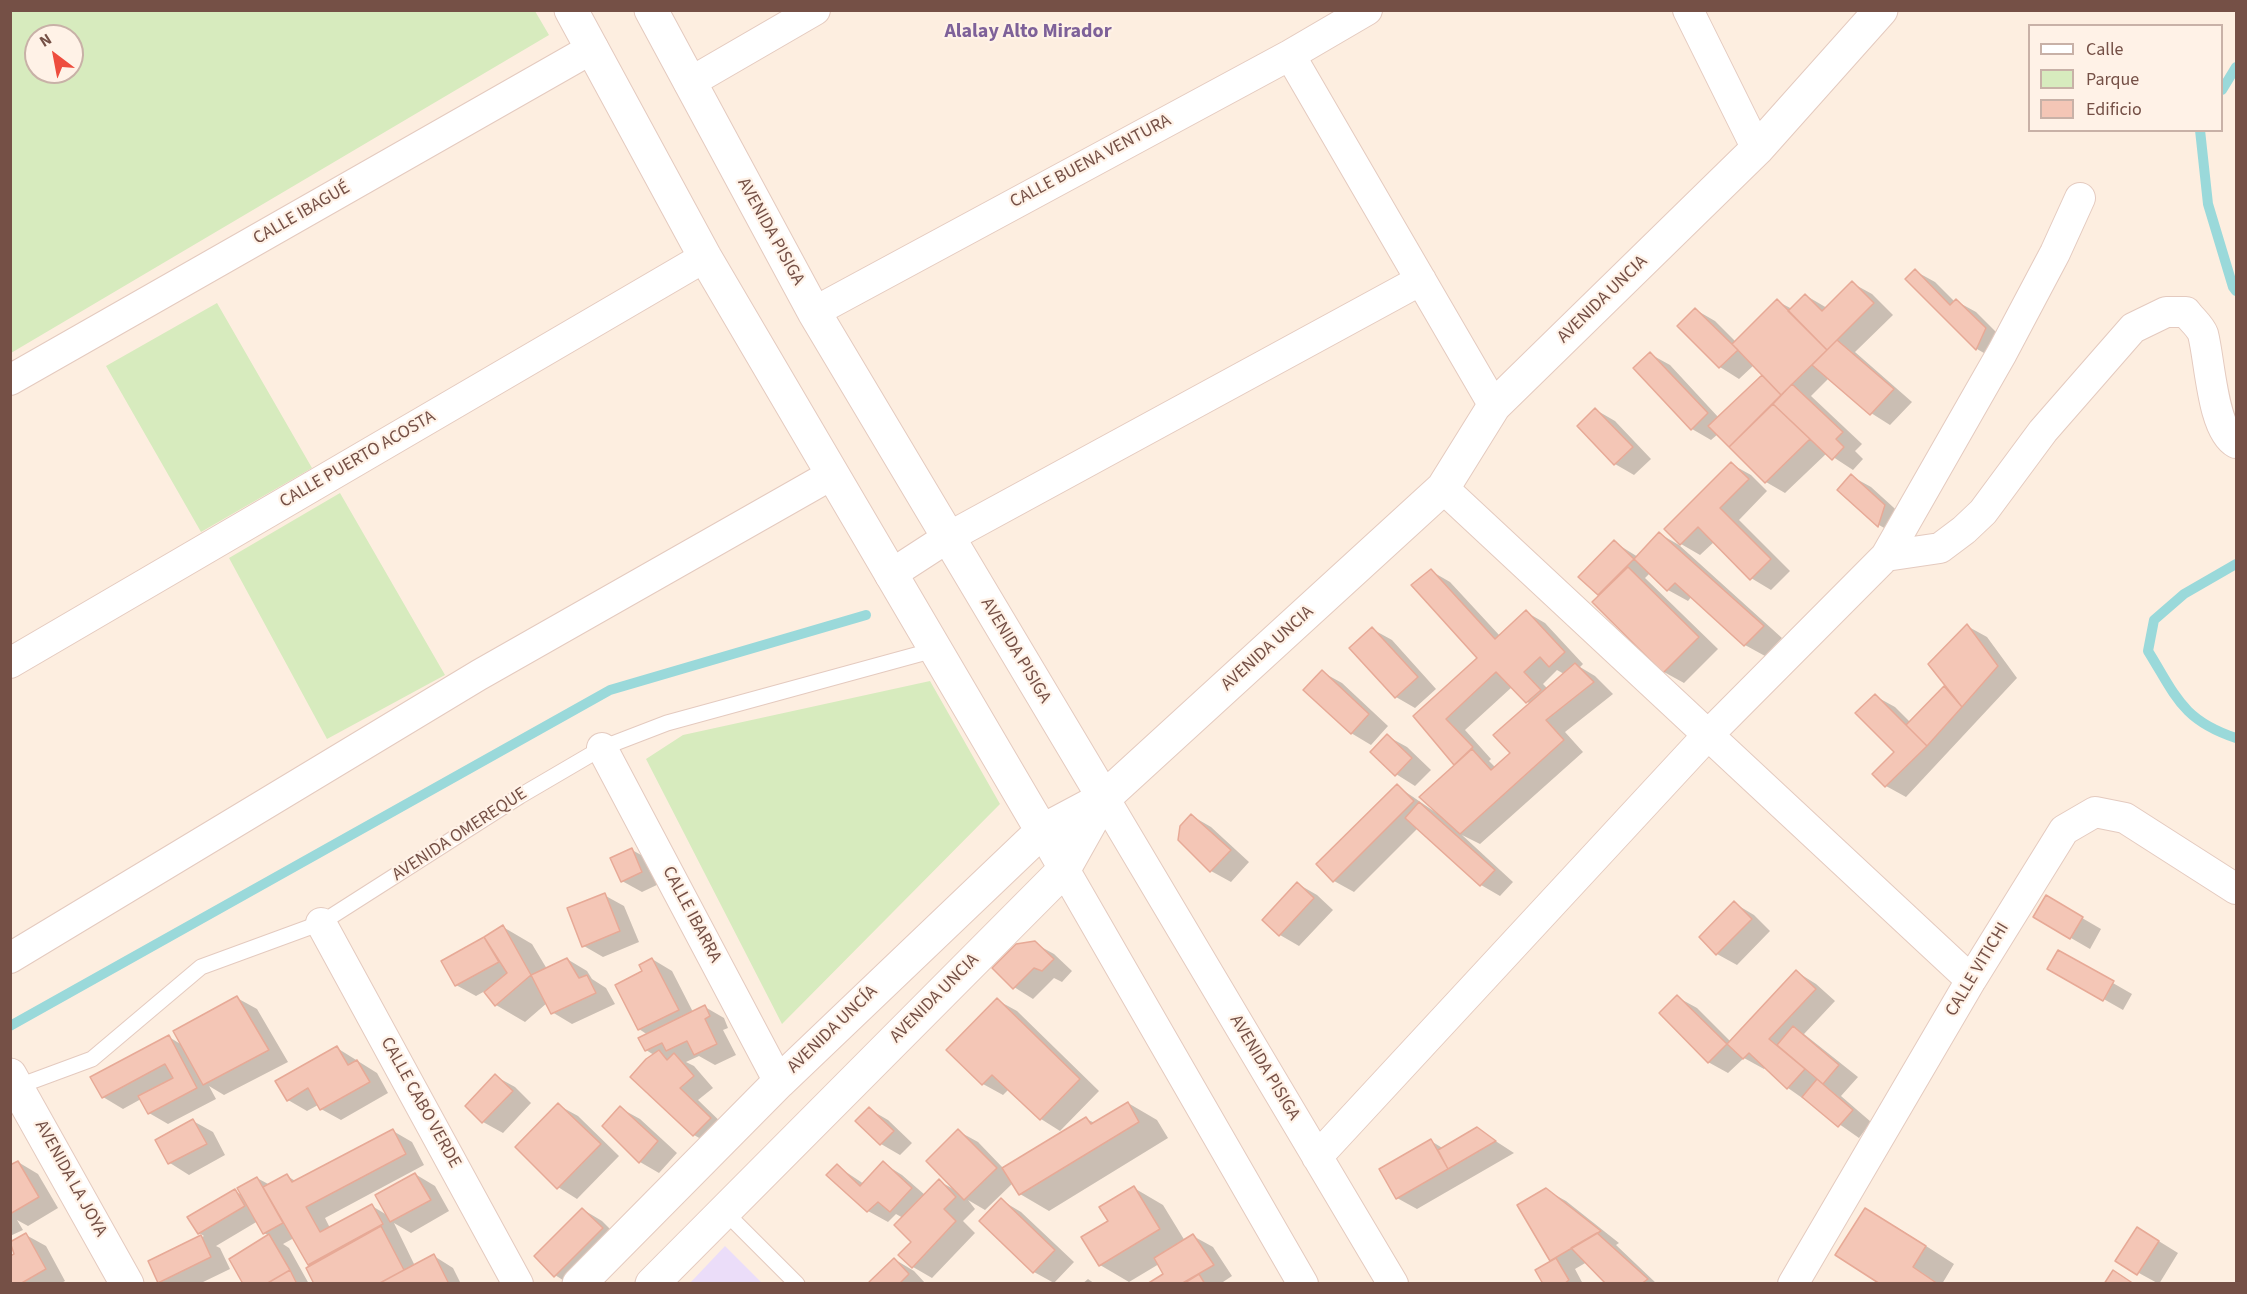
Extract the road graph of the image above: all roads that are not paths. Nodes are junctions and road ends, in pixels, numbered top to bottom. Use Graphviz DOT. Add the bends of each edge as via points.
graph roads {
  1 [pos="571,10"];
  2 [pos="651,10"];
  3 [pos="815,10"];
  4 [pos="1366,10"];
  5 [pos="1688,10"];
  6 [pos="1881,10"];
  7 [pos="593,48"];
  8 [pos="1290,55"];
  9 [pos="689,83"];
  10 [pos="1757,149"];
  11 [pos="2080,198"];
  12 [pos="705,257"];
  13 [pos="1421,280"];
  14 [pos="814,312"];
  15 [pos="10,380"];
  16 [pos="1494,406"];
  17 [pos="2236,443"];
  18 [pos="831,475"];
  19 [pos="1443,488"];
  20 [pos="947,538"];
  21 [pos="1886,556"];
  22 [pos="890,575"];
  23 [pos="934,650"];
  24 [pos="10,663"];
  25 [pos="1707,736"];
  26 [pos="602,748"];
  27 [pos="1104,798"];
  28 [pos="1042,831"];
  29 [pos="1063,871"];
  30 [pos="2236,889"];
  31 [pos="321,923"];
  32 [pos="10,958"];
  33 [pos="1971,980"];
  34 [pos="15,1080"];
  35 [pos="779,1082"];
  36 [pos="1317,1156"];
  37 [pos="724,1211"];
  38 [pos="127,1284"];
  39 [pos="518,1284"];
  40 [pos="579,1284"];
  41 [pos="652,1284"];
  42 [pos="797,1284"];
  43 [pos="1303,1284"];
  44 [pos="1393,1284"];
  45 [pos="1793,1284"];
  1 -- 7 [label="street"];
  2 -- 9 [label="street, AVENIDA PISIGA"];
  3 -- 9 [label="street"];
  4 -- 8 [label="street, CALLE BUENA VENTURA"];
  5 -- 10 [label="street"];
  6 -- 10 [label="street, AVENIDA UNCIA"];
  7 -- 12 [label="street"];
  7 -- 15 [label="street, CALLE IBAGUÉ"];
  8 -- 13 [label="street"];
  8 -- 14 [label="street, CALLE BUENA VENTURA"];
  9 -- 14 [label="street, AVENIDA PISIGA"];
  10 -- 16 [label="street, AVENIDA UNCIA"];
  11 -- 21 [label="street" via="2002,353"];
  12 -- 18 [label="street"];
  12 -- 24 [label="street, CALLE PUERTO ACOSTA"];
  13 -- 16 [label="street"];
  13 -- 20 [label="street"];
  14 -- 20 [label="street, AVENIDA PISIGA"];
  16 -- 19 [label="street, AVENIDA UNCIA"];
  17 -- 21 [label="street" via="2231,441 2219,417 2202,331 2186,312 2166,312 2133,328 2104,359 2043,431 1983,512 1964,530 1940,548"];
  18 -- 22 [label="street"];
  18 -- 32 [label="street" via="479,675"];
  19 -- 25 [label="street"];
  19 -- 27 [label="street, AVENIDA UNCIA"];
  20 -- 22 [label="street"];
  20 -- 27 [label="street, AVENIDA PISIGA"];
  21 -- 25 [label="street"];
  22 -- 23 [label="street"];
  23 -- 26 [label="lane, AVENIDA OMEREQUE" via="667,723"];
  23 -- 28 [label="street"];
  25 -- 33 [label="street"];
  25 -- 36 [label="street"];
  26 -- 31 [label="lane, AVENIDA OMEREQUE" via="548,778"];
  26 -- 35 [label="street, CALLE IBARRA"];
  27 -- 28 [label="street, AVENIDA UNCÍA"];
  27 -- 29 [label="street, AVENIDA UNCIA"];
  27 -- 36 [label="street, AVENIDA PISIGA"];
  28 -- 29 [label="street"];
  28 -- 35 [label="street, AVENIDA UNCÍA"];
  29 -- 37 [label="street, AVENIDA UNCIA"];
  29 -- 43 [label="street"];
  30 -- 33 [label="street, CALLE VITICHI" via="2125,818 2095,812 2064,830"];
  31 -- 34 [label="lane, AVENIDA OMEREQUE" via="201,967 92,1059"];
  31 -- 39 [label="street, CALLE CABO VERDE"];
  33 -- 45 [label="street, CALLE VITICHI"];
  34 -- 38 [label="street, AVENIDA LA JOYA"];
  35 -- 40 [label="street, AVENIDA UNCÍA"];
  36 -- 44 [label="street, AVENIDA PISIGA"];
  37 -- 41 [label="street, AVENIDA UNCIA"];
  37 -- 42 [label="lane"];
}
